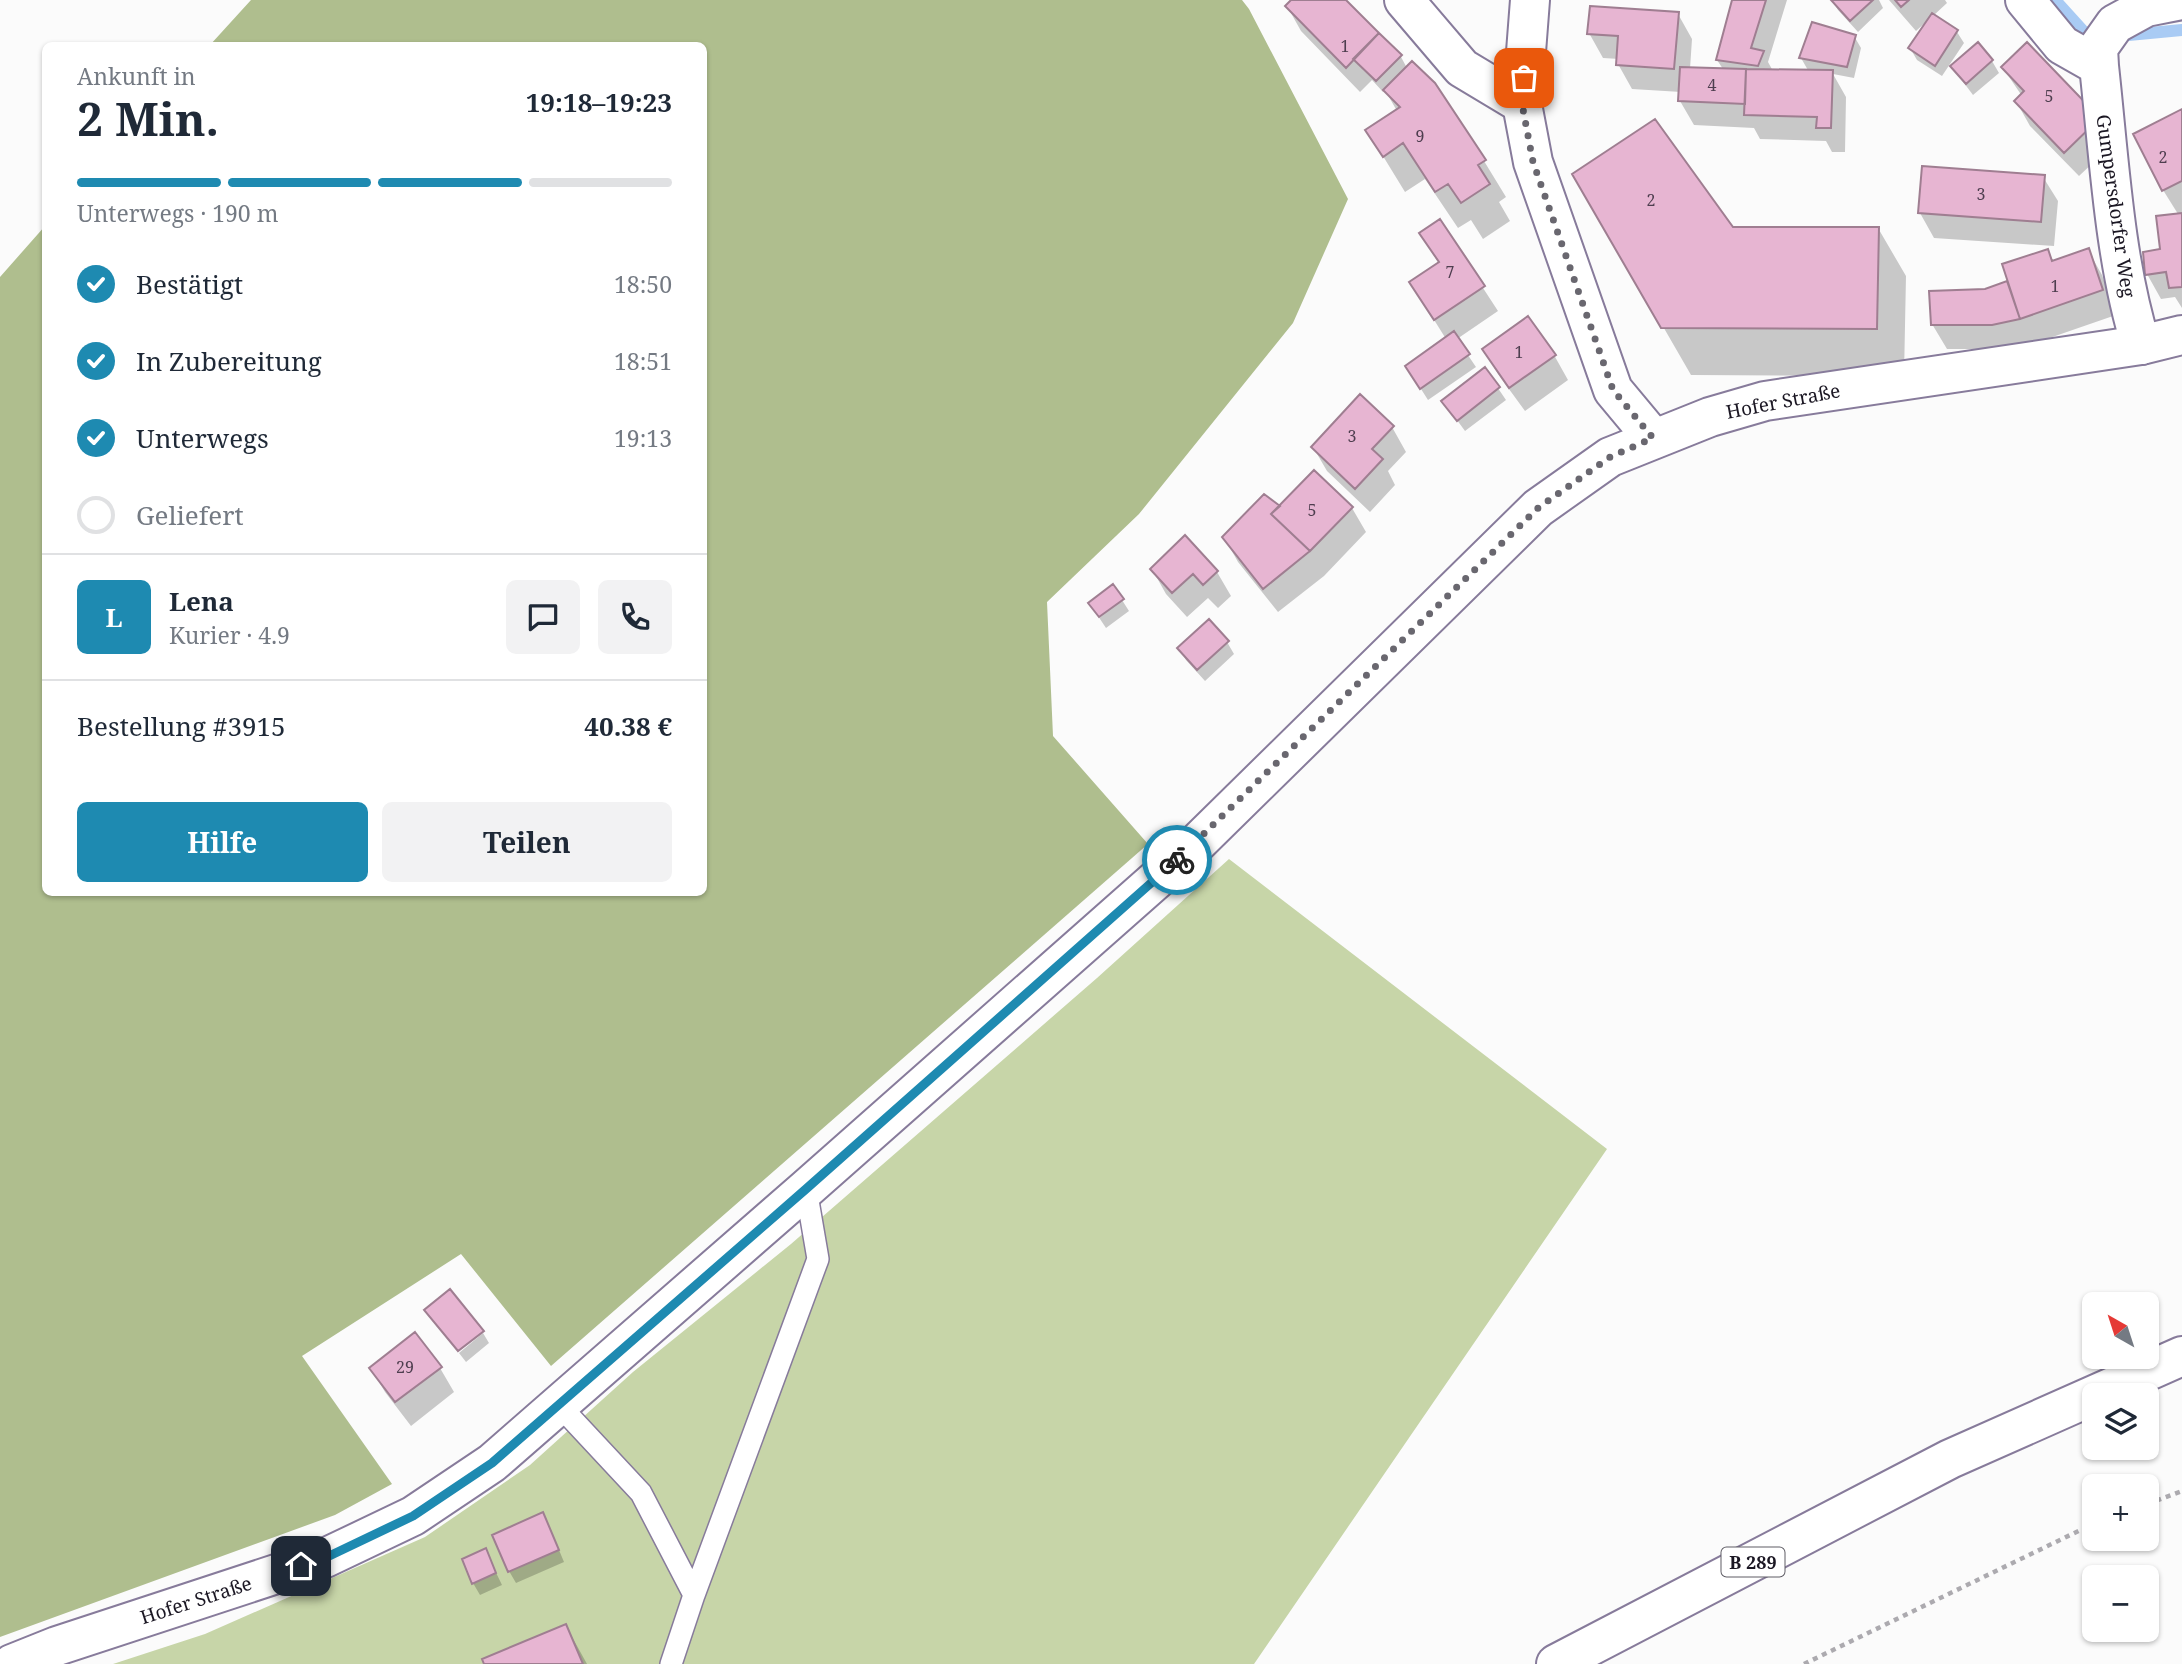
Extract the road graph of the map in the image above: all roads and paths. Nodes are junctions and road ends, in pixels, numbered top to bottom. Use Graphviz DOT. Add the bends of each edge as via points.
graph roads {
  1 [pos="1404,0"];
  2 [pos="1530,0"];
  3 [pos="2025,0"];
  4 [pos="2182,0"];
  5 [pos="2104,46"];
  6 [pos="1522,104"];
  7 [pos="2182,335"];
  8 [pos="2141,345"];
  9 [pos="1653,438"];
  10 [pos="806,1189"];
  11 [pos="2182,1356"];
  12 [pos="558,1405"];
  13 [pos="2182,1491"];
  14 [pos="2159,1500"];
  15 [pos="2082,1528"];
  16 [pos="694,1595"];
  17 [pos="12,1664"];
  18 [pos="671,1664"];
  19 [pos="1556,1664"];
  20 [pos="1804,1664"];
  1 -- 6 [label="main road" via="1462,68"];
  2 -- 6 [label="main road"];
  3 -- 5 [label="main road" via="2062,45"];
  4 -- 5 [label="main road" via="2146,6"];
  5 -- 8 [label="main road, Gumpersdorfer Weg" via="2123,262"];
  6 -- 9 [label="main road" via="1533,162 1613,390"];
  7 -- 8 [label="main road, Hofer Straße"];
  8 -- 9 [label="main road, Hofer Straße" via="1765,401"];
  9 -- 10 [label="main road, Hofer Straße" via="1610,457 1538,508 1192,848"];
  10 -- 12 [label="main road, Hofer Straße"];
  10 -- 16 [label="lane" via="818,1259"];
  11 -- 19 [label="main road, B 289" via="1950,1459"];
  12 -- 16 [label="lane" via="641,1493"];
  12 -- 17 [label="main road, Hofer Straße" via="492,1463 413,1516 325,1558"];
  13 -- 14 [label="path"];
  15 -- 20 [label="path"];
  16 -- 18 [label="lane"];
}
